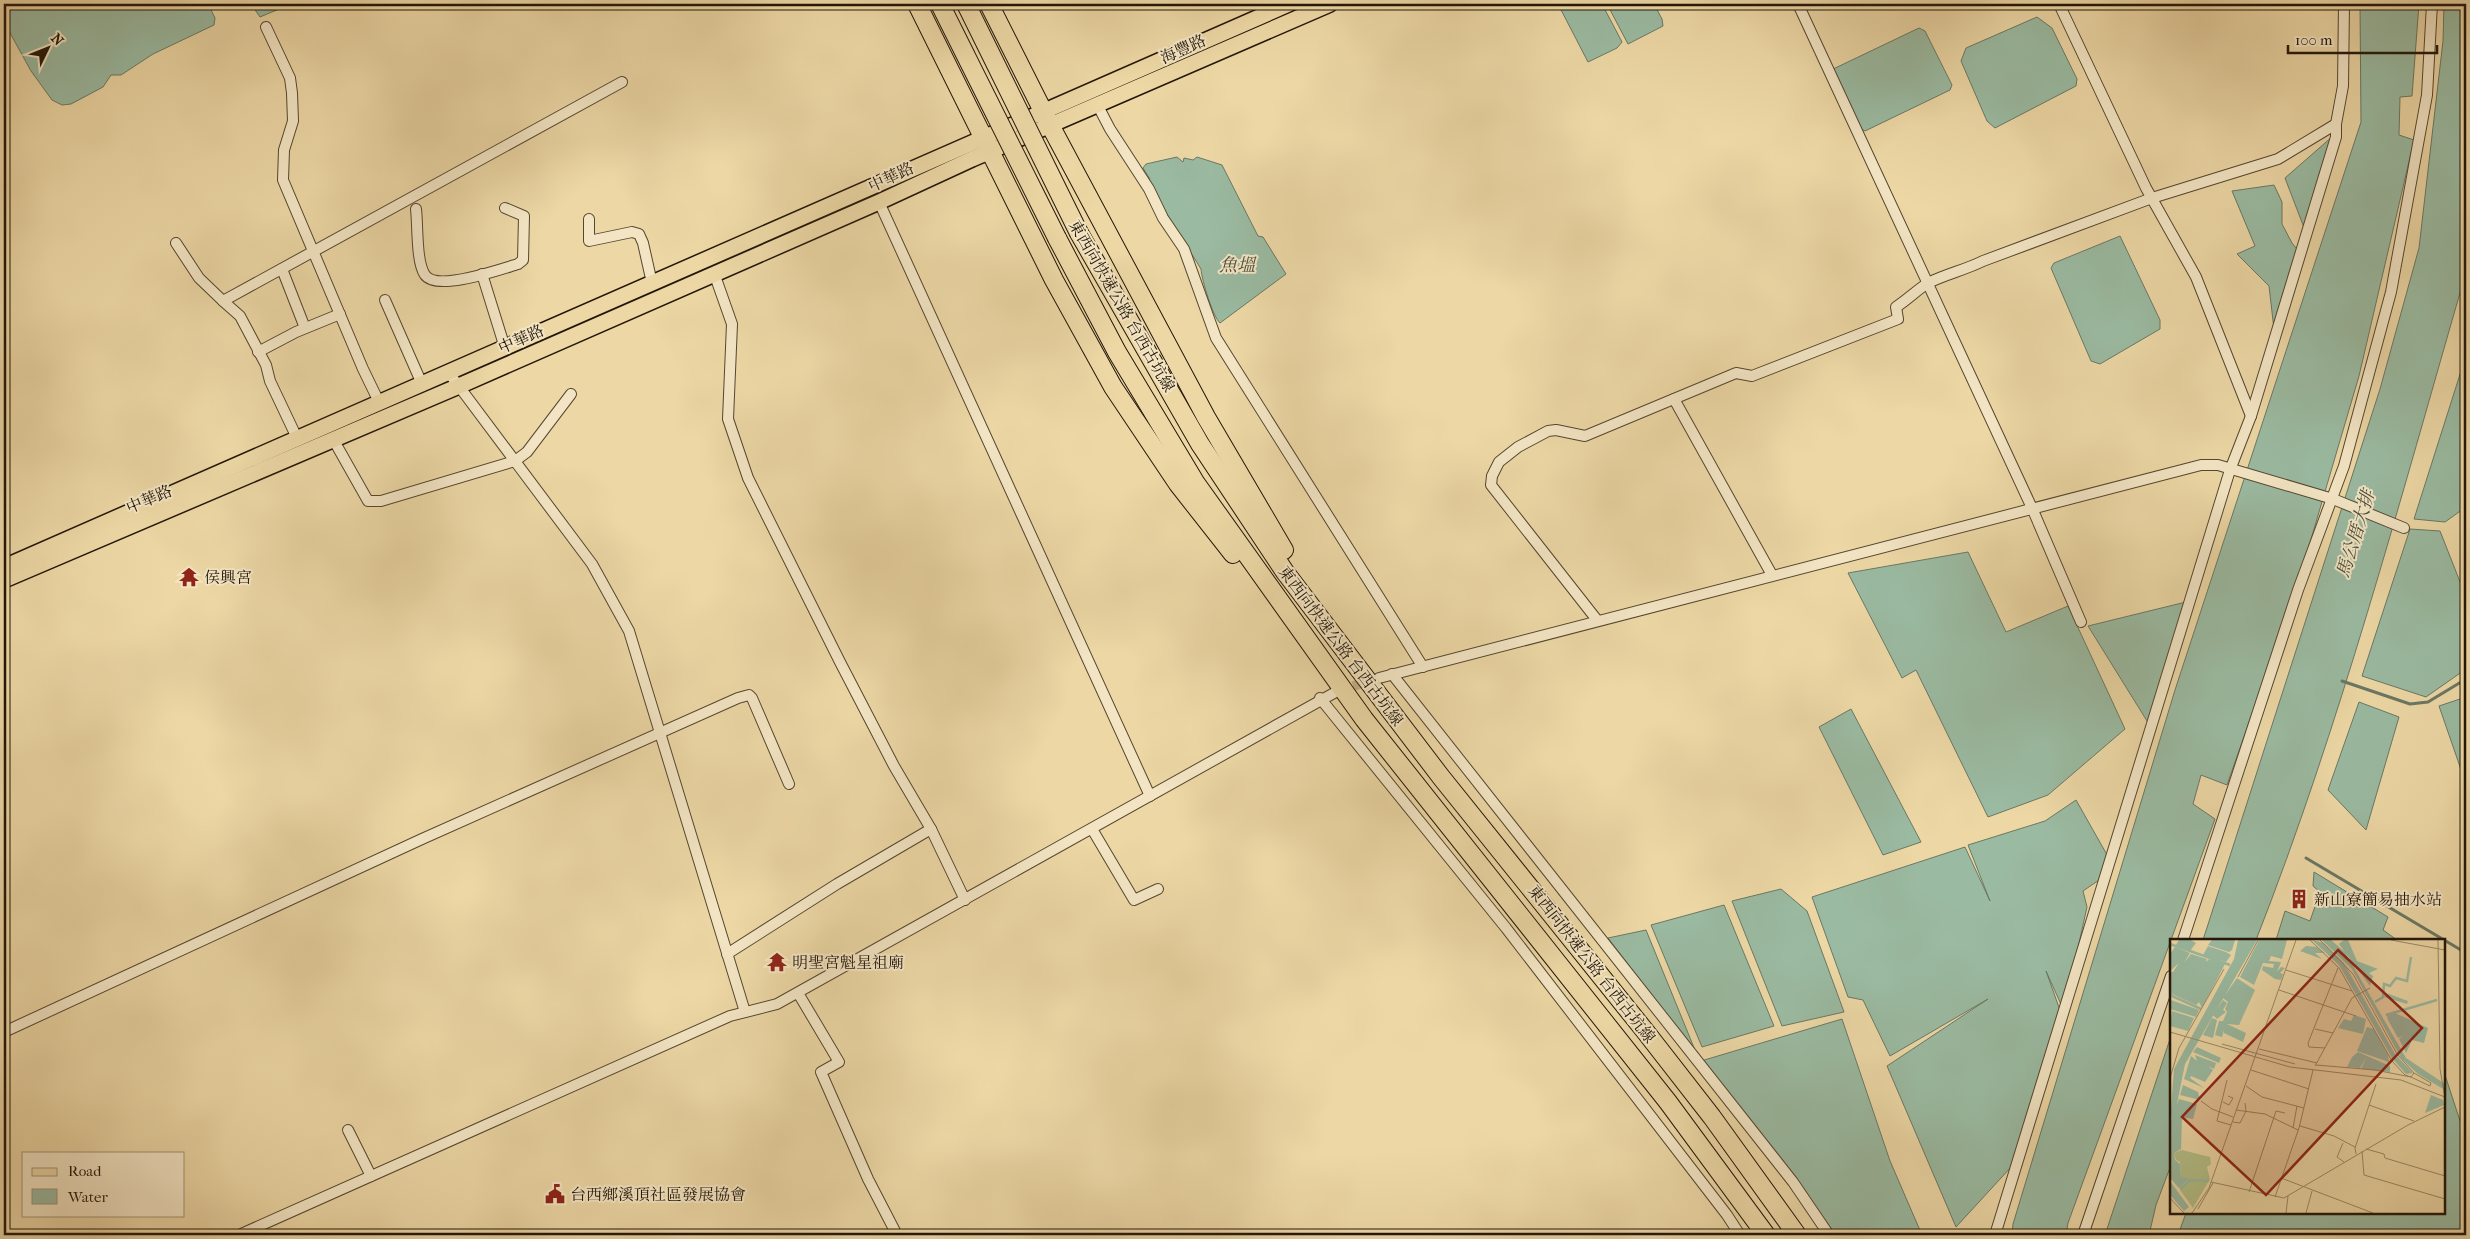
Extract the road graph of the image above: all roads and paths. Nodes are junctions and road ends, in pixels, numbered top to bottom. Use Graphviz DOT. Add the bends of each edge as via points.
graph roads {
  1 [pos="917,4"];
  2 [pos="940,4"];
  3 [pos="966,4"];
  4 [pos="989,4"];
  5 [pos="1290,4"];
  6 [pos="1330,4"];
  7 [pos="1798,4"];
  8 [pos="2060,4"];
  9 [pos="2344,4"];
  10 [pos="2432,4"];
  11 [pos="266,27"];
  12 [pos="622,82"];
  13 [pos="1098,106"];
  14 [pos="1047,119"];
  15 [pos="2336,124"];
  16 [pos="988,143"];
  17 [pos="2152,198"];
  18 [pos="879,202"];
  19 [pos="505,208"];
  20 [pos="416,209"];
  21 [pos="588,219"];
  22 [pos="176,243"];
  23 [pos="313,252"];
  24 [pos="282,269"];
  25 [pos="714,273"];
  26 [pos="482,274"];
  27 [pos="652,283"];
  28 [pos="1927,284"];
  29 [pos="385,300"];
  30 [pos="223,301"];
  31 [pos="340,314"];
  32 [pos="305,328"];
  33 [pos="505,348"];
  34 [pos="258,352"];
  35 [pos="449,373"];
  36 [pos="422,384"];
  37 [pos="458,386"];
  38 [pos="571,394"];
  39 [pos="1674,399"];
  40 [pos="379,402"];
  41 [pos="2251,416"];
  42 [pos="296,438"];
  43 [pos="333,439"];
  44 [pos="515,461"];
  45 [pos="2230,470"];
  46 [pos="2332,500"];
  47 [pos="2032,508"];
  48 [pos="2404,528"];
  49 [pos="4,567"];
  50 [pos="1772,575"];
  51 [pos="4,580"];
  52 [pos="1597,620"];
  53 [pos="2081,622"];
  54 [pos="1423,667"];
  55 [pos="1392,674"];
  56 [pos="1379,678"];
  57 [pos="1334,692"];
  58 [pos="1320,698"];
  59 [pos="1382,699"];
  60 [pos="1364,719"];
  61 [pos="659,733"];
  62 [pos="790,784"];
  63 [pos="1150,796"];
  64 [pos="931,829"];
  65 [pos="1092,829"];
  66 [pos="1158,889"];
  67 [pos="965,900"];
  68 [pos="2183,939"];
  69 [pos="727,954"];
  70 [pos="2170,979"];
  71 [pos="798,993"];
  72 [pos="745,1012"];
  73 [pos="4,1032"];
  74 [pos="348,1130"];
  75 [pos="371,1176"];
  76 [pos="244,1234"];
  77 [pos="897,1235"];
  78 [pos="1740,1235"];
  79 [pos="1766,1235"];
  80 [pos="1797,1235"];
  81 [pos="1829,1235"];
  82 [pos="1995,1235"];
  83 [pos="2083,1235"];
  1 -- 16 [label="highway"];
  2 -- 60 [label="highway, 東西向快速公路 台西古坑線, bridge" via="1117,352 1195,482"];
  3 -- 59 [label="highway, 東西向快速公路 台西古坑線, bridge" via="1079,233 1200,444 1284,572"];
  4 -- 14 [label="highway"];
  5 -- 14 [label="main road, 海豐路"];
  6 -- 13 [label="main road, 海豐路"];
  7 -- 28 [label="street"];
  8 -- 17 [label="street"];
  9 -- 15 [label="street" via="2342,86"];
  10 -- 46 [label="street" via="2427,95 2391,292"];
  11 -- 23 [label="street" via="290,78 292,93 292,121 284,150 283,180"];
  12 -- 23 [label="street"];
  13 -- 14 [label="main road, 海豐路"];
  13 -- 54 [label="street" via="1184,249 1216,338"];
  14 -- 16 [label="main road, 中華路"];
  14 -- 59 [label="highway" via="1206,417 1264,518"];
  15 -- 17 [label="street" via="2278,159"];
  15 -- 41 [label="street" via="2336,138"];
  16 -- 18 [label="main road, 中華路"];
  16 -- 27 [label="main road, 中華路"];
  16 -- 60 [label="highway" via="1054,280 1113,387 1178,484"];
  17 -- 28 [label="street"];
  17 -- 41 [label="street" via="2196,277"];
  18 -- 25 [label="main road, 中華路"];
  18 -- 63 [label="street"];
  19 -- 26 [label="street" via="524,216 523,260"];
  20 -- 26 [label="street" via="421,265 426,276 441,282"];
  21 -- 27 [label="street" via="589,241 632,232 639,234"];
  22 -- 30 [label="street" via="199,278"];
  23 -- 24 [label="street"];
  23 -- 31 [label="street"];
  24 -- 30 [label="street"];
  24 -- 32 [label="street"];
  25 -- 37 [label="main road, 中華路"];
  25 -- 64 [label="street" via="732,324 728,419 748,478 858,697"];
  26 -- 33 [label="street"];
  27 -- 33 [label="main road, 中華路"];
  28 -- 39 [label="street" via="1896,307 1898,319 1752,376 1736,373"];
  28 -- 47 [label="street"];
  29 -- 36 [label="street"];
  30 -- 34 [label="street" via="240,316"];
  31 -- 32 [label="street"];
  31 -- 40 [label="street"];
  32 -- 34 [label="street"];
  33 -- 35 [label="main road, 中華路"];
  34 -- 42 [label="street"];
  35 -- 36 [label="main road, 中華路"];
  35 -- 37 [label="street"];
  36 -- 40 [label="main road, 中華路"];
  37 -- 43 [label="main road, 中華路"];
  37 -- 44 [label="street"];
  38 -- 44 [label="street" via="527,452"];
  39 -- 50 [label="street"];
  39 -- 52 [label="street" via="1585,436 1548,431 1518,447 1499,462 1492,476 1491,485"];
  40 -- 42 [label="main road, 中華路"];
  41 -- 45 [label="street"];
  42 -- 49 [label="main road, 中華路"];
  43 -- 44 [label="street" via="368,501 381,501"];
  43 -- 51 [label="main road, 中華路"];
  44 -- 61 [label="street" via="592,564 629,631"];
  45 -- 46 [label="street"];
  45 -- 47 [label="street" via="2218,465 2201,465"];
  45 -- 82 [label="street"];
  46 -- 48 [label="street"];
  46 -- 68 [label="street" via="2298,590"];
  47 -- 50 [label="street"];
  47 -- 53 [label="street"];
  50 -- 52 [label="street"];
  52 -- 54 [label="street"];
  54 -- 55 [label="street"];
  55 -- 56 [label="street"];
  55 -- 81 [label="street" via="1793,1182"];
  57 -- 58 [label="street"];
  58 -- 63 [label="street"];
  58 -- 78 [label="street" via="1511,934"];
  59 -- 80 [label="highway, 東西向快速公路 台西古坑線" via="1645,1031"];
  60 -- 79 [label="highway, 東西向快速公路 台西古坑線" via="1668,1102"];
  61 -- 62 [label="street" via="749,695"];
  61 -- 69 [label="street"];
  61 -- 73 [label="street"];
  63 -- 65 [label="street"];
  64 -- 67 [label="street"];
  64 -- 69 [label="street"];
  65 -- 66 [label="street" via="1134,900"];
  65 -- 67 [label="street"];
  67 -- 71 [label="street"];
  69 -- 72 [label="street"];
  70 -- 83 [label="street"];
  71 -- 72 [label="street" via="777,1004"];
  71 -- 77 [label="street" via="839,1062 821,1072 868,1179"];
  72 -- 75 [label="street"];
  74 -- 75 [label="street"];
  75 -- 76 [label="street"];
}
